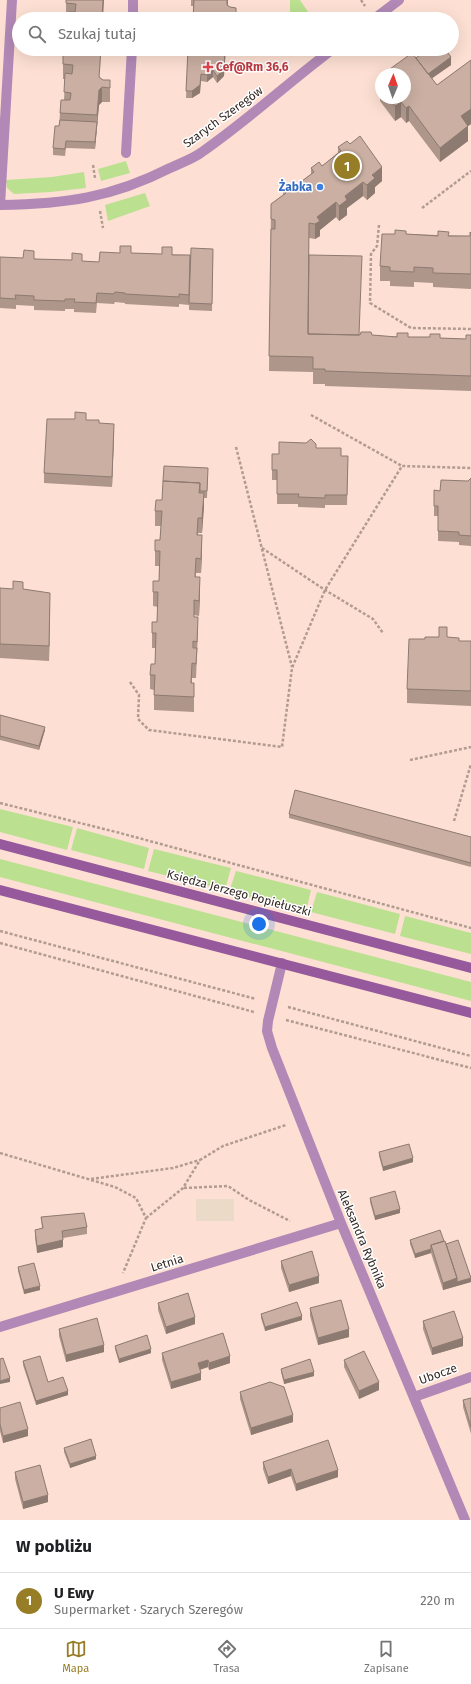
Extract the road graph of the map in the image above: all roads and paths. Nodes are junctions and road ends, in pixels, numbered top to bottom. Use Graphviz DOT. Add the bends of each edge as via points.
graph roads {
  1 [pos="12,0"];
  2 [pos="134,0"];
  3 [pos="399,0"];
  4 [pos="133,12"];
  5 [pos="383,12"];
  6 [pos="132,56"];
  7 [pos="325,56"];
  8 [pos="126,153"];
  9 [pos="471,171"];
  10 [pos="0,205"];
  11 [pos="422,208"];
  12 [pos="379,226"];
  13 [pos="471,329"];
  14 [pos="311,415"];
  15 [pos="236,447"];
  16 [pos="402,466"];
  17 [pos="471,468"];
  18 [pos="261,548"];
  19 [pos="325,590"];
  20 [pos="383,633"];
  21 [pos="292,668"];
  22 [pos="130,682"];
  23 [pos="471,747"];
  24 [pos="410,760"];
  25 [pos="471,764"];
  26 [pos="0,803"];
  27 [pos="454,821"];
  28 [pos="0,844"];
  29 [pos="0,890"];
  30 [pos="471,928"];
  31 [pos="0,931"];
  32 [pos="0,944"];
  33 [pos="282,963"];
  34 [pos="471,968"];
  35 [pos="272,1003"];
  36 [pos="471,1013"];
  37 [pos="269,1016"];
  38 [pos="471,1056"];
  39 [pos="471,1068"];
  40 [pos="300,1120"];
  41 [pos="0,1153"];
  42 [pos="200,1160"];
  43 [pos="89,1179"];
  44 [pos="184,1188"];
  45 [pos="146,1218"];
  46 [pos="341,1223"];
  47 [pos="310,1232"];
  48 [pos="116,1292"];
  49 [pos="0,1327"];
  50 [pos="471,1376"];
  51 [pos="414,1397"];
  52 [pos="465,1520"];
  1 -- 10 [label="street"];
  2 -- 4 [label="street"];
  3 -- 5 [label="street"];
  6 -- 8 [label="street"];
  7 -- 10 [label="street, Szarych Szeregów" via="201,153 142,182 74,201"];
  9 -- 11 [label="path"];
  12 -- 13 [label="path" via="377,246 371,254 370,303 411,328"];
  14 -- 16 [label="path"];
  15 -- 18 [label="path"];
  16 -- 17 [label="path"];
  16 -- 19 [label="path"];
  18 -- 19 [label="path"];
  18 -- 21 [label="path"];
  19 -- 20 [label="path" via="373,619"];
  19 -- 21 [label="path"];
  21 -- 22 [label="path" via="282,747 149,730 138,718 139,695"];
  23 -- 24 [label="path"];
  25 -- 27 [label="path"];
  26 -- 30 [label="path"];
  28 -- 34 [label="main road, Księdza Jerzego Popiełuszki"];
  29 -- 33 [label="main road"];
  31 -- 35 [label="path"];
  32 -- 37 [label="path"];
  33 -- 35 [label="street, Aleksandra Rybnika"];
  33 -- 36 [label="main road"];
  35 -- 37 [label="street, Aleksandra Rybnika"];
  35 -- 38 [label="path"];
  37 -- 39 [label="path"];
  37 -- 40 [label="street, Aleksandra Rybnika" via="267,1031 272,1048"];
  40 -- 42 [label="path" via="223,1146"];
  40 -- 46 [label="street, Aleksandra Rybnika"];
  41 -- 43 [label="path"];
  42 -- 43 [label="path" via="174,1168"];
  42 -- 44 [label="path"];
  43 -- 45 [label="path" via="116,1187 136,1198"];
  44 -- 45 [label="path"];
  44 -- 47 [label="path" via="228,1186"];
  45 -- 48 [label="path"];
  46 -- 47 [label="street, Letnia"];
  46 -- 51 [label="street, Aleksandra Rybnika"];
  47 -- 48 [label="street, Letnia"];
  48 -- 49 [label="street, Letnia"];
  50 -- 51 [label="street, Ubocze"];
  51 -- 52 [label="street, Aleksandra Rybnika"];
}
